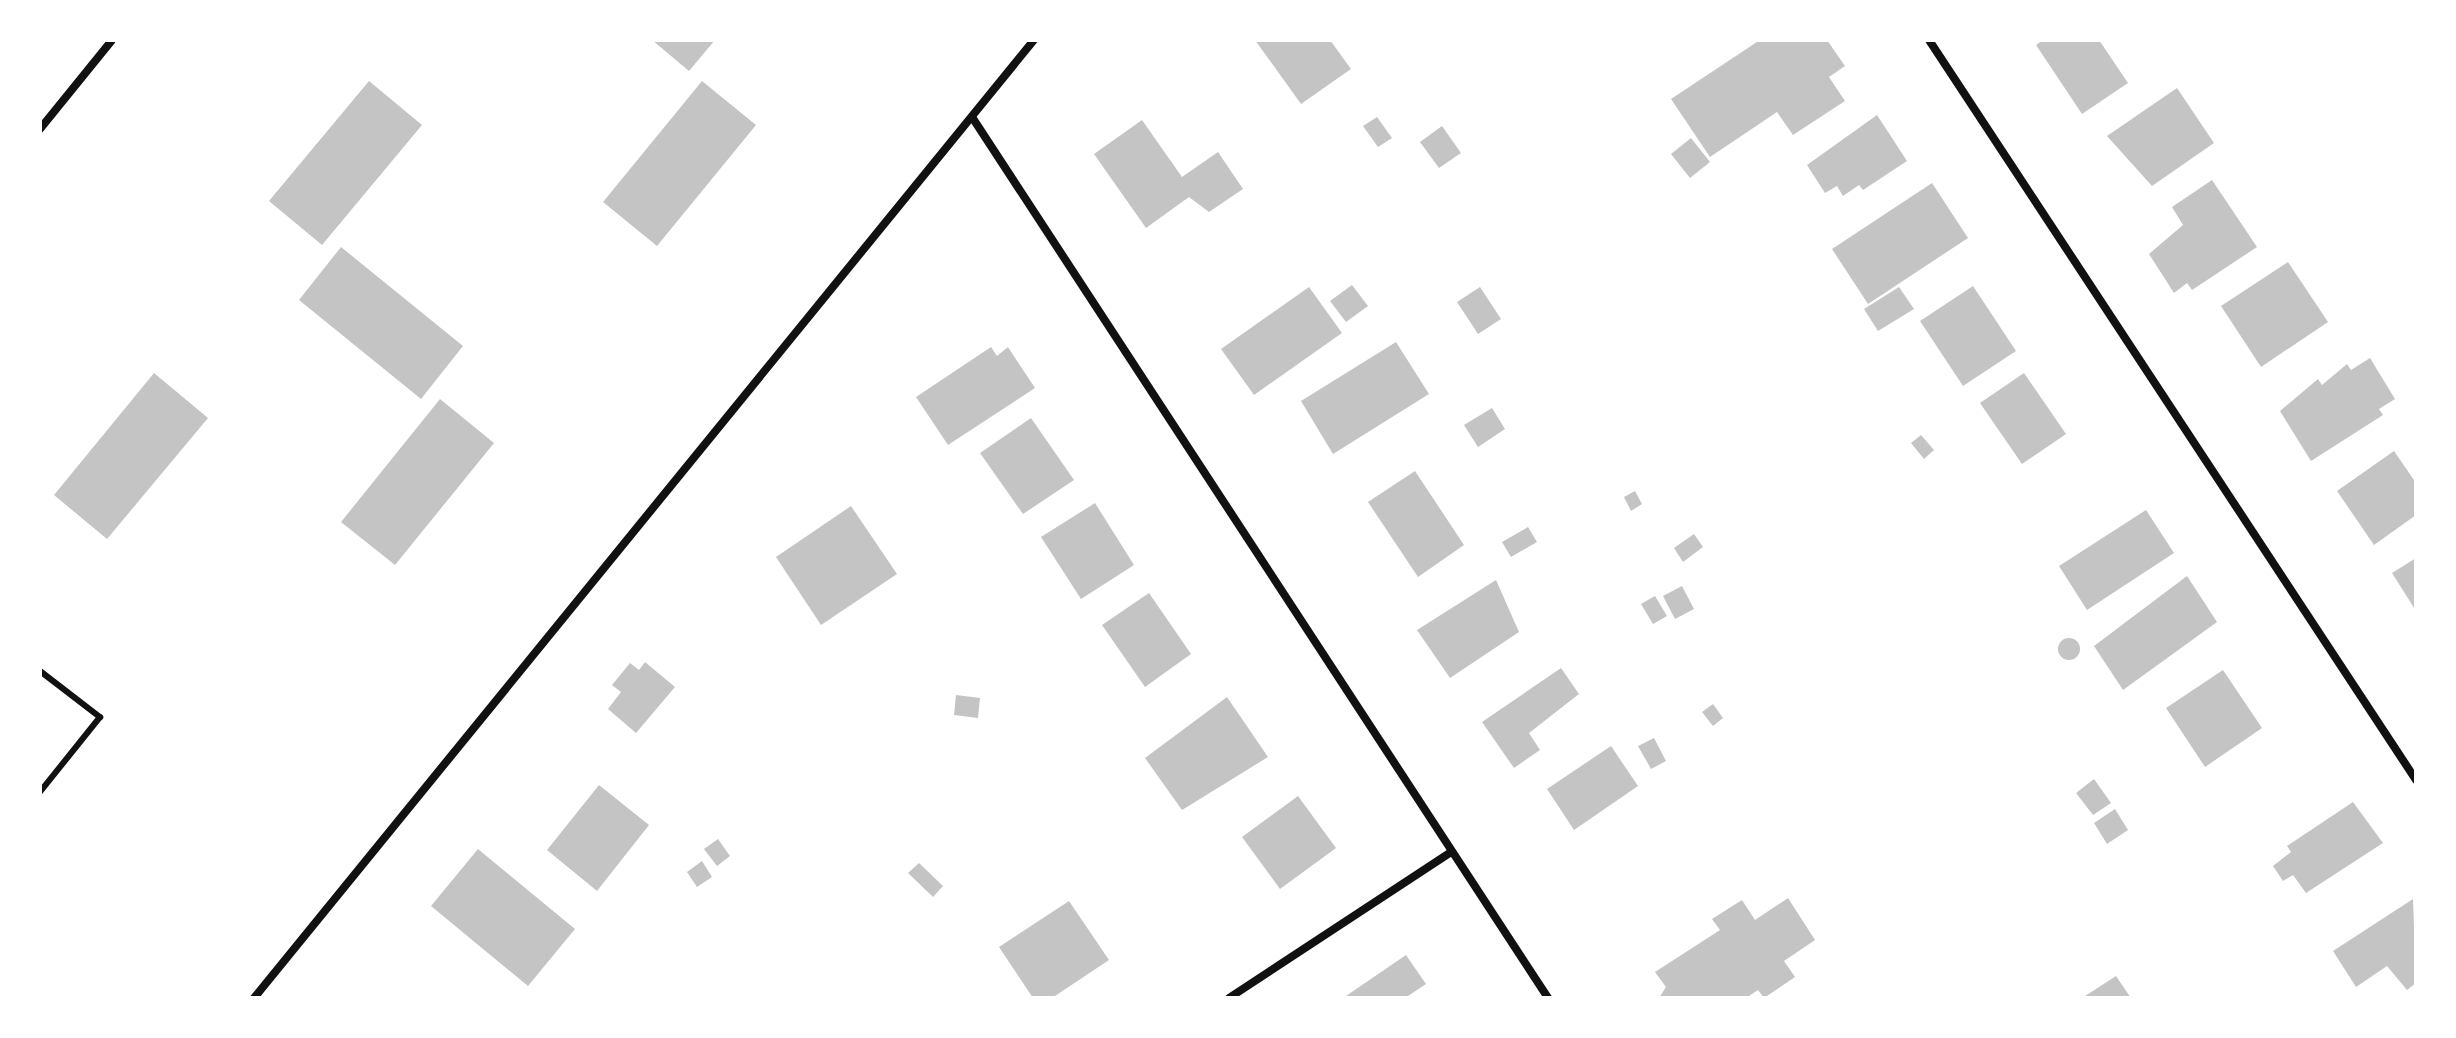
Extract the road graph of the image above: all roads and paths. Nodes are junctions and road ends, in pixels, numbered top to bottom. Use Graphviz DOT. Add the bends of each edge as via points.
graph roads {
  1 [pos="112,40"];
  2 [pos="1034,40"];
  3 [pos="1929,40"];
  4 [pos="972,117"];
  5 [pos="40,129"];
  6 [pos="40,671"];
  7 [pos="2416,780"];
  8 [pos="40,792"];
  9 [pos="1451,852"];
  10 [pos="254,998"];
  11 [pos="1229,998"];
  12 [pos="1548,998"];
  1 -- 5 [label="street"];
  2 -- 4 [label="street"];
  3 -- 7 [label="street"];
  4 -- 9 [label="street"];
  4 -- 10 [label="street"];
  6 -- 8 [label="lane" via="100,717"];
  9 -- 11 [label="street"];
  9 -- 12 [label="street"];
}
